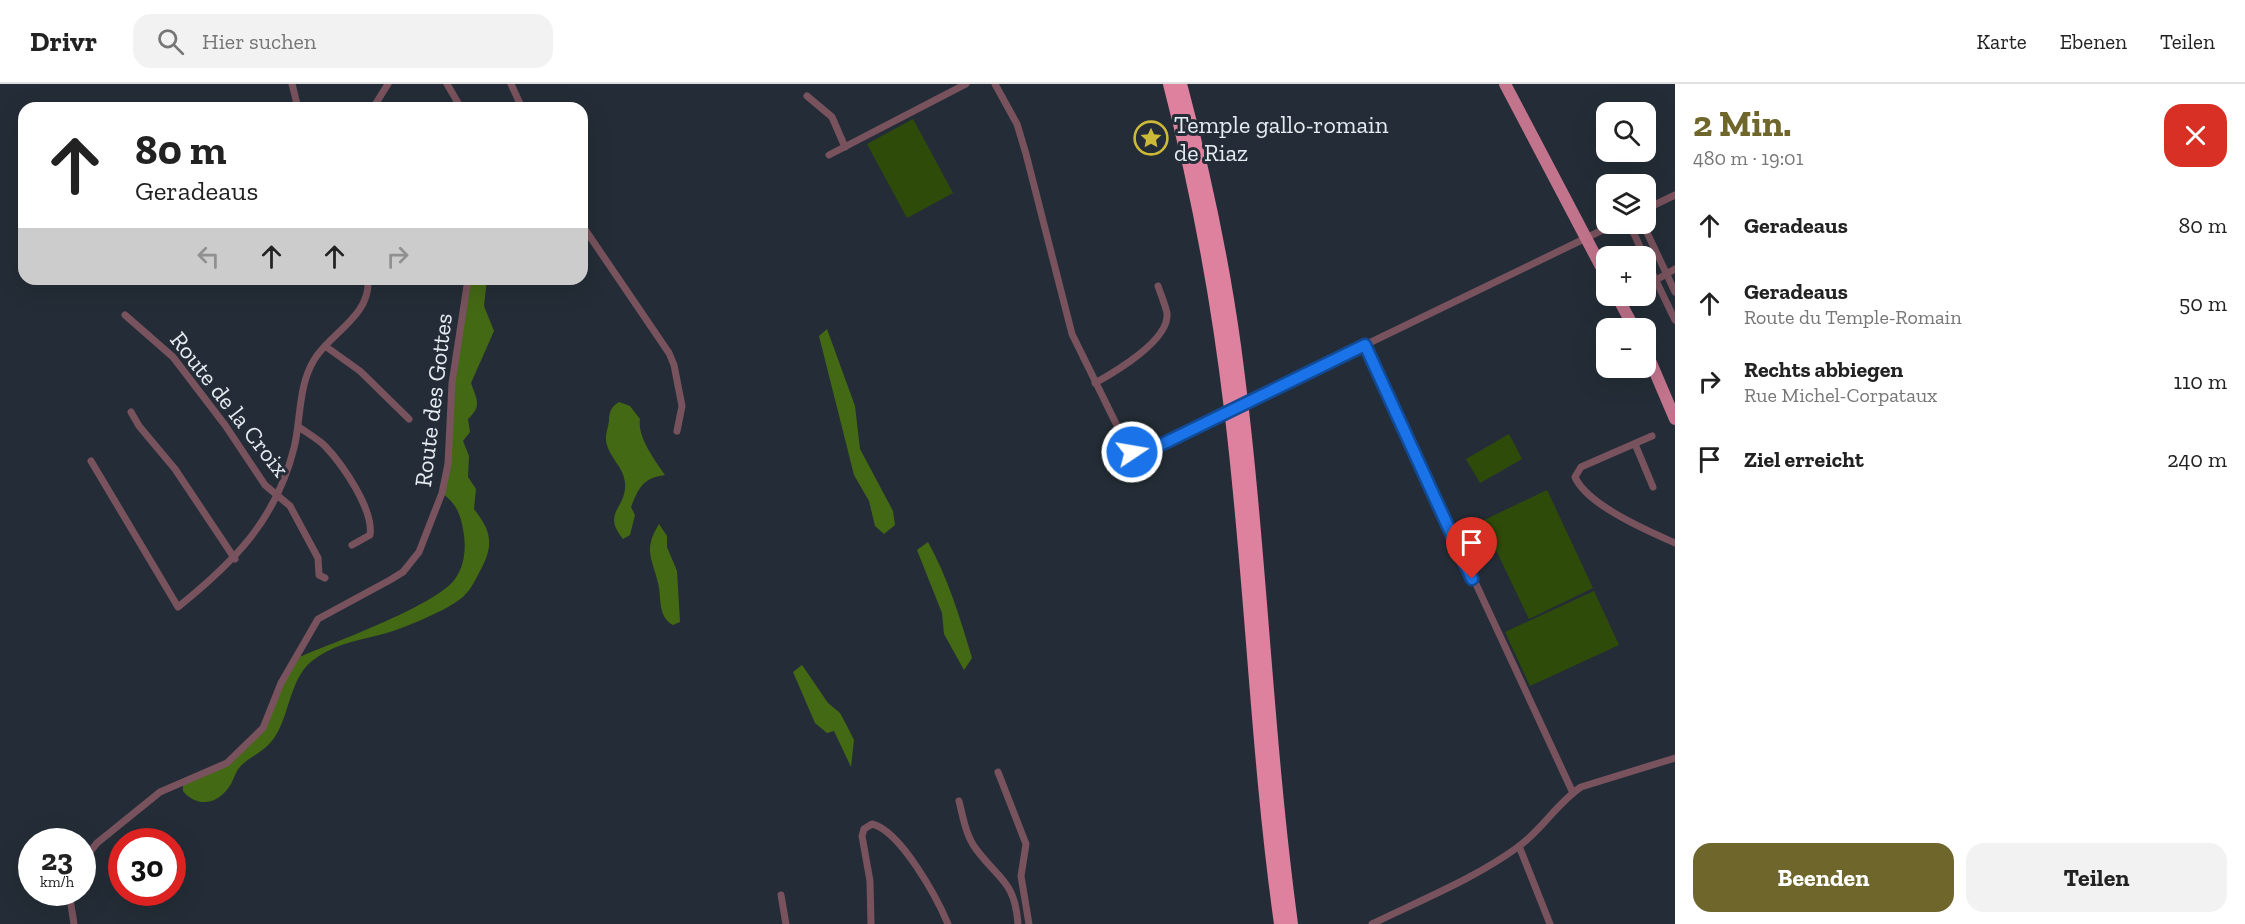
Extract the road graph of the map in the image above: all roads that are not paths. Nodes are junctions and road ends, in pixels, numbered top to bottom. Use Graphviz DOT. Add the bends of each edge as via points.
graph roads {
  1 [pos="292,84"];
  2 [pos="388,84"];
  3 [pos="447,84"];
  4 [pos="511,84"];
  5 [pos="966,84"];
  6 [pos="995,84"];
  7 [pos="1170,84"];
  8 [pos="1180,84"];
  9 [pos="1505,84"];
  10 [pos="807,96"];
  11 [pos="296,102"];
  12 [pos="377,102"];
  13 [pos="458,102"];
  14 [pos="519,102"];
  15 [pos="844,147"];
  16 [pos="829,155"];
  17 [pos="1675,195"];
  18 [pos="1656,204"];
  19 [pos="1596,233"];
  20 [pos="588,234"];
  21 [pos="1648,234"];
  22 [pos="1586,237"];
  23 [pos="1596,256"];
  24 [pos="1675,269"];
  25 [pos="1666,274"];
  26 [pos="1656,280"];
  27 [pos="367,285"];
  28 [pos="467,285"];
  29 [pos="1158,286"];
  30 [pos="1675,292"];
  31 [pos="125,315"];
  32 [pos="1675,320"];
  33 [pos="1365,345"];
  34 [pos="325,346"];
  35 [pos="1656,374"];
  36 [pos="1095,383"];
  37 [pos="131,412"];
  38 [pos="1674,414"];
  39 [pos="409,419"];
  40 [pos="299,428"];
  41 [pos="677,431"];
  42 [pos="1652,436"];
  43 [pos="1635,444"];
  44 [pos="91,461"];
  45 [pos="1653,487"];
  46 [pos="277,495"];
  47 [pos="1675,543"];
  48 [pos="352,545"];
  49 [pos="235,559"];
  50 [pos="325,578"];
  51 [pos="1675,758"];
  52 [pos="998,772"];
  53 [pos="1572,793"];
  54 [pos="959,801"];
  55 [pos="96,844"];
  56 [pos="1519,846"];
  57 [pos="782,895"];
  58 [pos="71,906"];
  59 [pos="74,924"];
  60 [pos="786,924"];
  61 [pos="871,924"];
  62 [pos="948,924"];
  63 [pos="1018,924"];
  64 [pos="1029,924"];
  65 [pos="1281,924"];
  66 [pos="1291,924"];
  67 [pos="1372,924"];
  68 [pos="1550,924"];
  1 -- 11 [label="street"];
  2 -- 12 [label="street"];
  3 -- 13 [label="street"];
  4 -- 14 [label="street"];
  5 -- 15 [label="street"];
  6 -- 36 [label="street" via="1017,124 1072,334"];
  7 -- 65 [label="highway" via="1199,208 1223,346"];
  8 -- 66 [label="highway" via="1205,185 1234,345"];
  9 -- 22 [label="main road"];
  10 -- 15 [label="street" via="832,117"];
  15 -- 16 [label="street"];
  17 -- 18 [label="street"];
  19 -- 22 [label="street"];
  20 -- 41 [label="street" via="669,353 682,406"];
  21 -- 25 [label="street"];
  22 -- 23 [label="main road"];
  22 -- 33 [label="street"];
  24 -- 25 [label="street"];
  25 -- 26 [label="street"];
  25 -- 30 [label="street"];
  26 -- 32 [label="street"];
  27 -- 34 [label="street, Route de la Croix" via="364,302"];
  28 -- 55 [label="street, Route des Gottes" via="452,383 448,464 442,493 419,552 390,581 318,618 280,683 263,728 227,763 160,792"];
  29 -- 36 [label="street" via="1167,315 1164,325 1132,362"];
  31 -- 46 [label="street, Route de la Croix" via="173,357 265,485"];
  33 -- 36 [label="street" via="1138,455 1127,446"];
  33 -- 53 [label="street"];
  34 -- 39 [label="street" via="360,371"];
  34 -- 40 [label="street, Route de la Croix" via="304,384"];
  35 -- 38 [label="main road"];
  37 -- 49 [label="street"];
  40 -- 46 [label="street, Route de la Croix"];
  40 -- 48 [label="street, Route de la Croix" via="324,445 347,473 372,524 367,539"];
  42 -- 43 [label="street"];
  43 -- 45 [label="street"];
  43 -- 47 [label="street" via="1579,469 1576,479 1604,505"];
  44 -- 49 [label="street, Route de la Croix" via="178,607"];
  46 -- 49 [label="street, Route de la Croix"];
  46 -- 50 [label="street, Route de la Croix" via="290,506 318,558 320,575"];
  51 -- 53 [label="street"];
  52 -- 64 [label="street" via="1026,844 1021,876"];
  53 -- 56 [label="street"];
  54 -- 63 [label="street" via="969,838 1010,886"];
  56 -- 67 [label="street" via="1492,865"];
  56 -- 68 [label="street"];
  57 -- 60 [label="street"];
  58 -- 59 [label="street"];
  61 -- 62 [label="street" via="870,881 862,836 872,824 888,835 920,870"];
}
